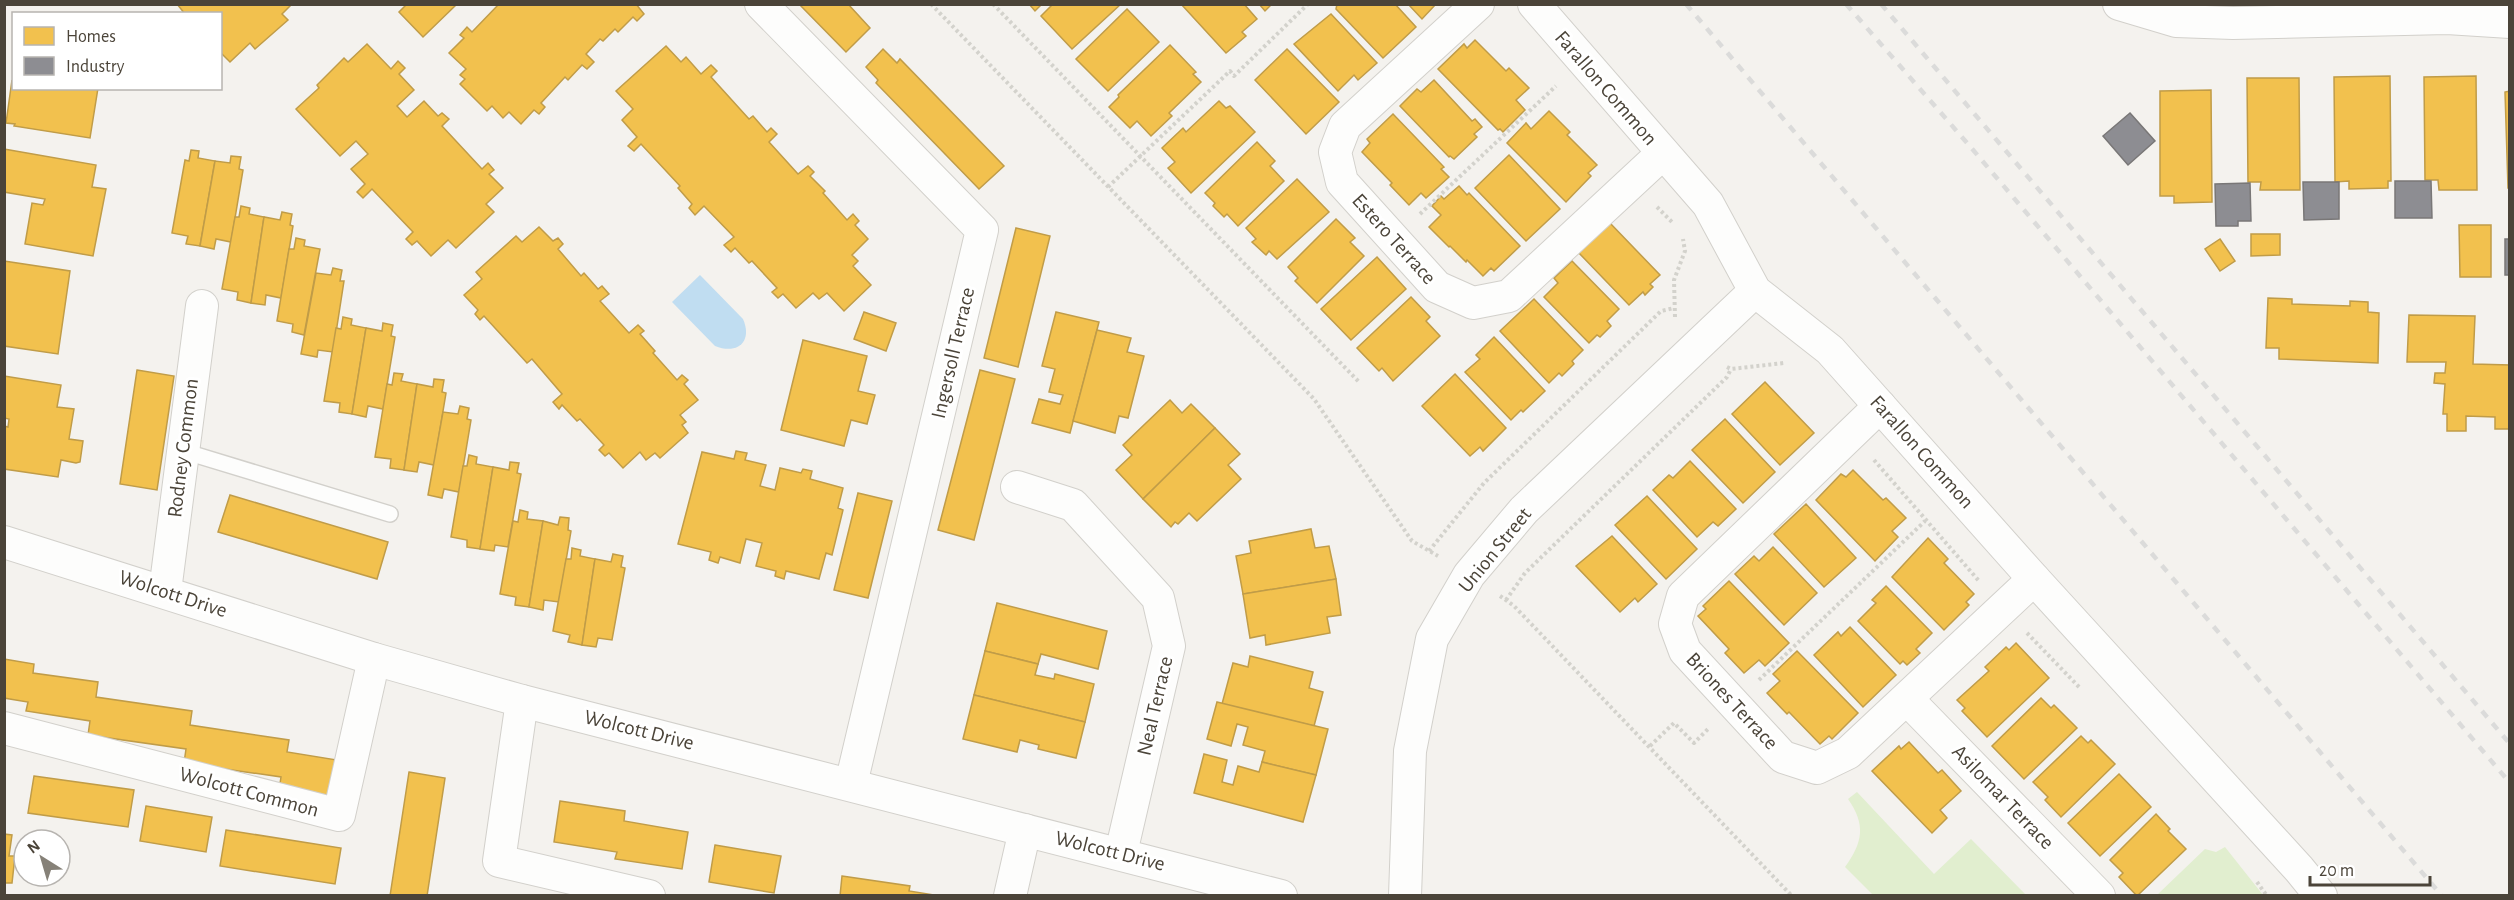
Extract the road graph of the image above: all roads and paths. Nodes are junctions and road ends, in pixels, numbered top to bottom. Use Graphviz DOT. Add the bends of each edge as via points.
graph roads {
  1 [pos="761,4"];
  2 [pos="931,4"];
  3 [pos="993,4"];
  4 [pos="1308,4"];
  5 [pos="1478,4"];
  6 [pos="1534,4"];
  7 [pos="2119,4"];
  8 [pos="2510,22"];
  9 [pos="1557,85"];
  10 [pos="1663,153"];
  11 [pos="1139,156"];
  12 [pos="1108,187"];
  13 [pos="1394,239"];
  14 [pos="1755,291"];
  15 [pos="202,306"];
  16 [pos="1674,308"];
  17 [pos="1731,369"];
  18 [pos="1359,382"];
  19 [pos="1881,406"];
  20 [pos="183,451"];
  21 [pos="1017,487"];
  22 [pos="390,514"];
  23 [pos="1925,521"];
  24 [pos="4,542"];
  25 [pos="1428,551"];
  26 [pos="1469,575"];
  27 [pos="2034,579"];
  28 [pos="165,591"];
  29 [pos="1506,600"];
  30 [pos="374,659"];
  31 [pos="1906,699"];
  32 [pos="522,701"];
  33 [pos="1734,704"];
  34 [pos="4,728"];
  35 [pos="1650,746"];
  36 [pos="851,784"];
  37 [pos="1025,830"];
  38 [pos="1121,853"];
  39 [pos="649,896"];
  40 [pos="1010,896"];
  41 [pos="1281,896"];
  42 [pos="1405,896"];
  43 [pos="1792,896"];
  44 [pos="2099,896"];
  45 [pos="2321,896"];
  1 -- 36 [label="street, Ingersoll Terrace" via="982,230"];
  2 -- 12 [label="path"];
  3 -- 11 [label="path"];
  4 -- 11 [label="path" via="1234,76 1230,71"];
  5 -- 13 [label="street, Estero Terrace" via="1345,126 1335,152 1342,182"];
  6 -- 10 [label="street, Farallon Common"];
  7 -- 8 [label="street" via="2176,21 2447,18"];
  9 -- 13 [label="path"];
  10 -- 13 [label="street, Estero Terrace" via="1509,296 1473,303 1437,288"];
  10 -- 14 [label="street, Farallon Common" via="1708,204"];
  11 -- 12 [label="path"];
  11 -- 18 [label="path"];
  12 -- 25 [label="path" via="1314,399 1412,541"];
  14 -- 19 [label="street, Farallon Common" via="1830,350"];
  14 -- 26 [label="street, Union Street" via="1524,510"];
  15 -- 20 [label="street, Rodney Common"];
  16 -- 25 [label="path" via="1661,311 1485,483"];
  17 -- 29 [label="path" via="1728,377 1525,573"];
  19 -- 27 [label="street, Farallon Common"];
  19 -- 33 [label="street, Briones Terrace" via="1683,596 1675,624 1685,651"];
  20 -- 22 [label="lane"];
  20 -- 28 [label="street, Rodney Common"];
  21 -- 38 [label="street, Neal Terrace" via="1073,505 1158,598 1169,646"];
  23 -- 33 [label="path"];
  24 -- 28 [label="street, Wolcott Drive"];
  25 -- 26 [label="path"];
  26 -- 29 [label="path"];
  26 -- 42 [label="street, Union Street" via="1432,639 1414,729"];
  27 -- 31 [label="street, Briones Terrace"];
  27 -- 45 [label="street, Farallon Common"];
  28 -- 30 [label="street, Wolcott Drive"];
  29 -- 35 [label="path"];
  30 -- 32 [label="street, Wolcott Drive"];
  30 -- 34 [label="street, Wolcott Common" via="339,815"];
  31 -- 33 [label="street, Briones Terrace" via="1848,753 1817,768 1784,757"];
  31 -- 44 [label="street, Asilomar Terrace"];
  32 -- 36 [label="street, Wolcott Drive"];
  32 -- 39 [label="street" via="499,861"];
  33 -- 35 [label="path" via="1694,743 1674,723"];
  35 -- 43 [label="path"];
  36 -- 37 [label="street, Wolcott Drive"];
  37 -- 38 [label="street, Wolcott Drive"];
  37 -- 40 [label="street"];
  38 -- 41 [label="street, Wolcott Drive"];
}
